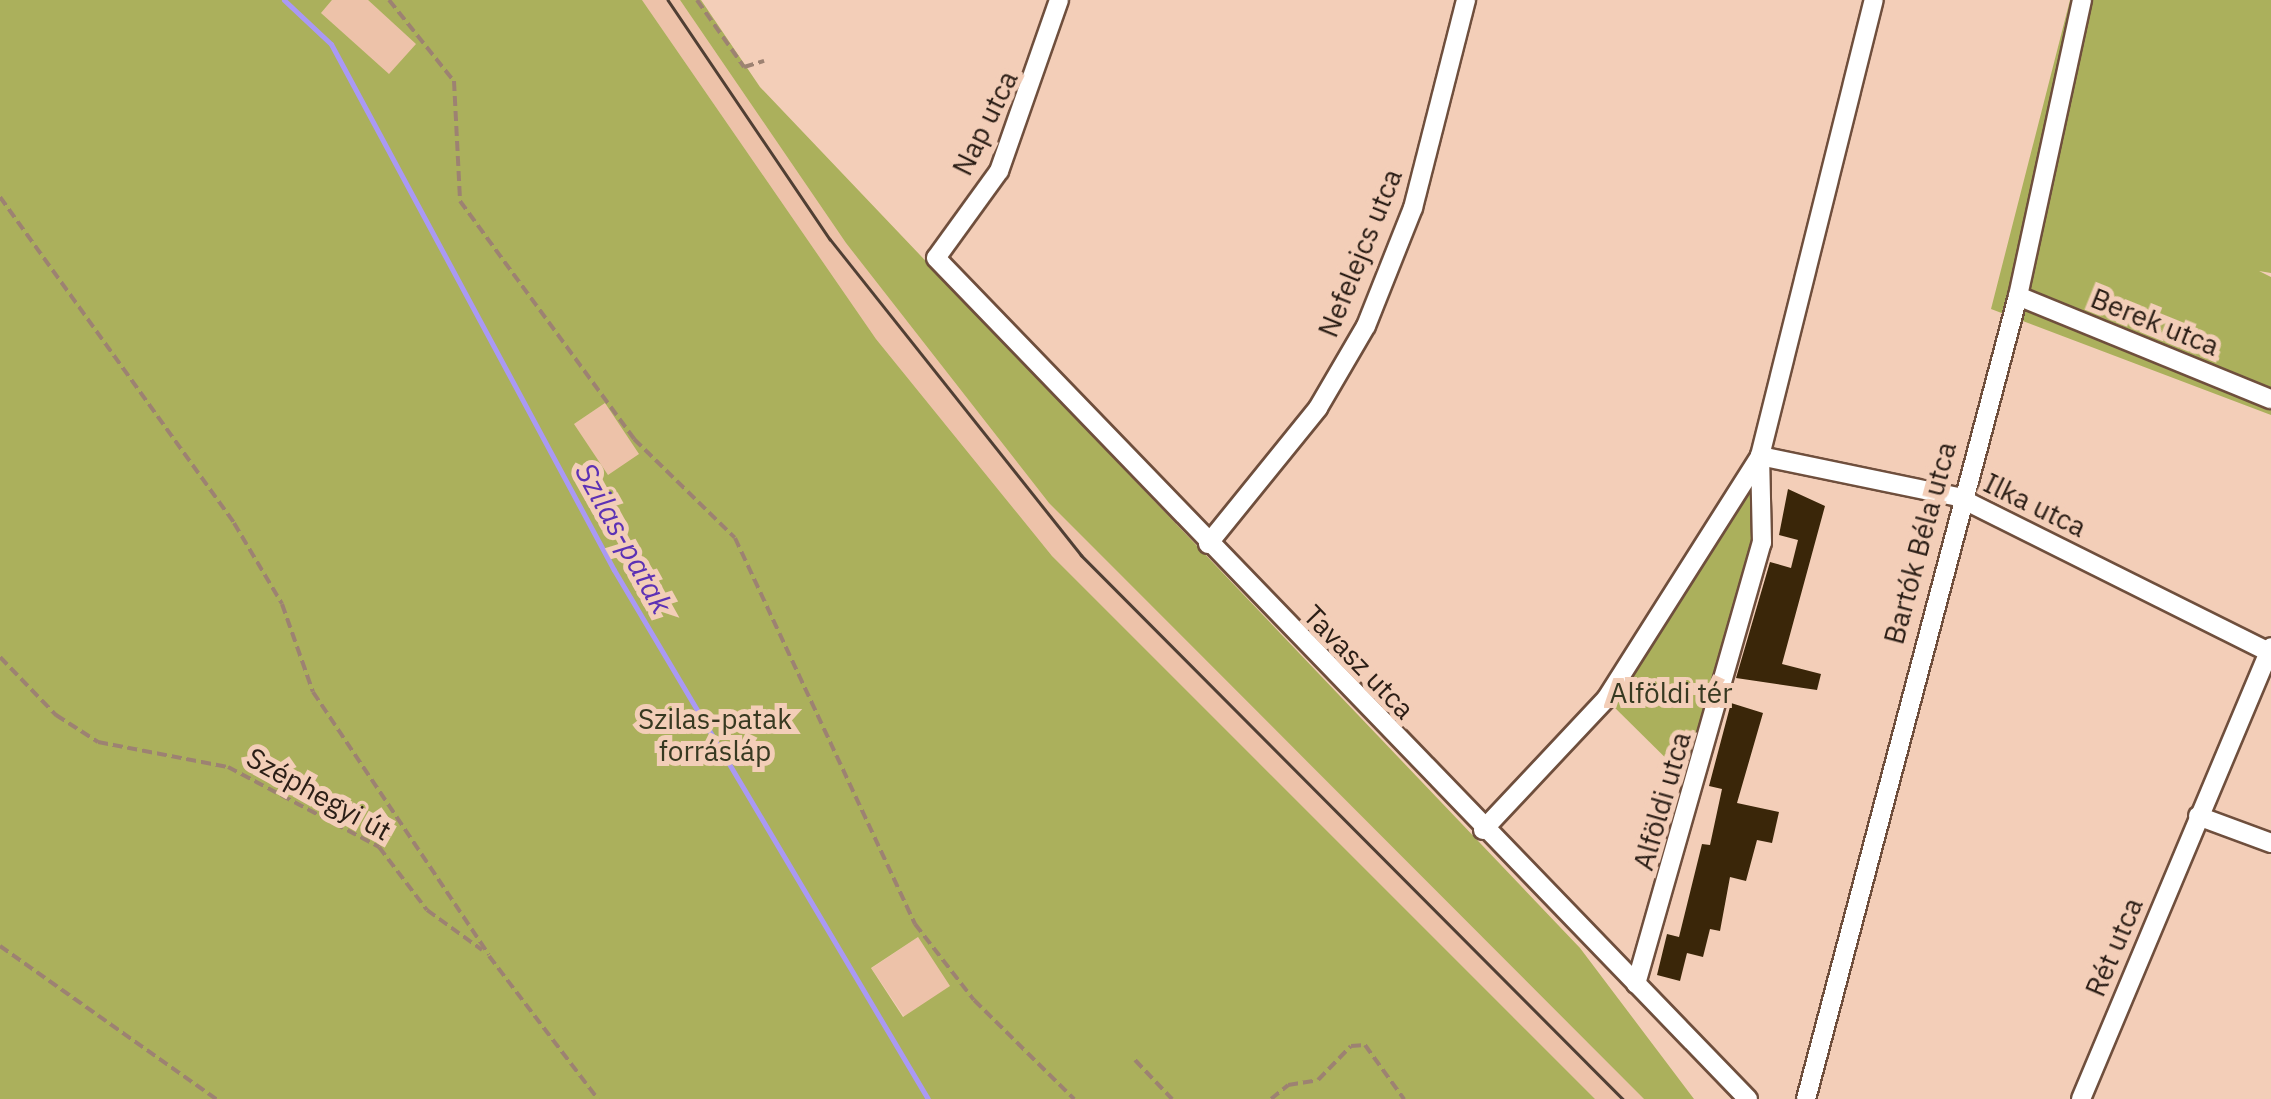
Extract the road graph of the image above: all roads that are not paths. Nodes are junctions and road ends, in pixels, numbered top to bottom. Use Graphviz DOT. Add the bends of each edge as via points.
graph roads {
  1 [pos="1058,0"];
  2 [pos="1466,0"];
  3 [pos="1874,0"];
  4 [pos="2082,0"];
  5 [pos="936,258"];
  6 [pos="2018,296"];
  7 [pos="2271,399"];
  8 [pos="1760,456"];
  9 [pos="1958,497"];
  10 [pos="1208,544"];
  11 [pos="2270,650"];
  12 [pos="2198,816"];
  13 [pos="1482,830"];
  14 [pos="2271,843"];
  15 [pos="1636,984"];
  16 [pos="1748,1099"];
  17 [pos="1806,1099"];
  18 [pos="2081,1099"];
  1 -- 5 [label="street, Nap utca" via="1037,82 999,171"];
  2 -- 10 [label="street, Nefelejcs utca" via="1413,208 1366,326 1318,408"];
  3 -- 8 [label="street, Alföldi utca"];
  4 -- 6 [label="street, Bartók Béla utca"];
  5 -- 10 [label="street, Tavasz utca"];
  6 -- 7 [label="street, Berek utca"];
  6 -- 9 [label="street, Bartók Béla utca"];
  8 -- 9 [label="street, Ilka utca"];
  8 -- 13 [label="street, Alföldi utca" via="1606,698"];
  8 -- 15 [label="street, Alföldi utca" via="1762,543"];
  9 -- 11 [label="street, Ilka utca"];
  9 -- 17 [label="street, Bartók Béla utca"];
  10 -- 13 [label="street, Tavasz utca"];
  11 -- 12 [label="street, Rét utca"];
  12 -- 14 [label="street"];
  12 -- 18 [label="street, Rét utca"];
  13 -- 15 [label="street, Tavasz utca"];
  15 -- 16 [label="street, Tavasz utca"];
}
